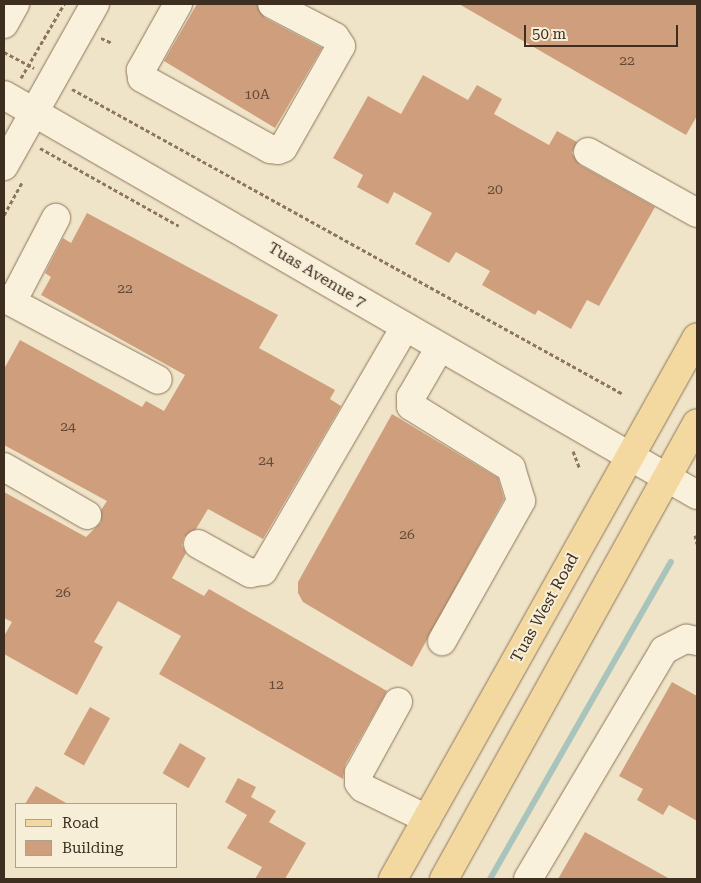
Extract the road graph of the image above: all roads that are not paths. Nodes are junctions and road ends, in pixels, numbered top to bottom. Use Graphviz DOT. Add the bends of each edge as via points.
graph roads {
  1 [pos="15,4"];
  2 [pos="95,4"];
  3 [pos="178,4"];
  4 [pos="272,4"];
  5 [pos="4,24"];
  6 [pos="7,97"];
  7 [pos="34,112"];
  8 [pos="588,152"];
  9 [pos="4,166"];
  10 [pos="697,213"];
  11 [pos="56,218"];
  12 [pos="8,300"];
  13 [pos="405,327"];
  14 [pos="697,338"];
  15 [pos="440,347"];
  16 [pos="158,380"];
  17 [pos="697,423"];
  18 [pos="630,456"];
  19 [pos="4,468"];
  20 [pos="667,477"];
  21 [pos="697,495"];
  22 [pos="87,515"];
  23 [pos="198,544"];
  24 [pos="442,641"];
  25 [pos="697,641"];
  26 [pos="398,702"];
  27 [pos="426,820"];
  28 [pos="393,879"];
  29 [pos="444,879"];
  30 [pos="528,879"];
  1 -- 5 [label="street"];
  2 -- 7 [label="street"];
  3 -- 4 [label="street" via="141,70 142,78 270,150 278,150 284,148 341,46 336,37"];
  6 -- 7 [label="street, Tuas Avenue 7"];
  7 -- 9 [label="street"];
  7 -- 13 [label="street, Tuas Avenue 7"];
  8 -- 10 [label="street"];
  11 -- 12 [label="street"];
  12 -- 16 [label="street"];
  13 -- 15 [label="street, Tuas Avenue 7"];
  13 -- 23 [label="street" via="264,571 250,573"];
  14 -- 18 [label="main road, Tuas West Road"];
  15 -- 18 [label="street, Tuas Avenue 7"];
  15 -- 24 [label="street" via="411,397 411,406 511,468 521,501"];
  17 -- 20 [label="main road"];
  18 -- 20 [label="street, Tuas Avenue 7"];
  18 -- 27 [label="main road, Tuas West Road"];
  19 -- 22 [label="street"];
  20 -- 21 [label="street, Tuas Avenue 7"];
  20 -- 29 [label="main road"];
  25 -- 30 [label="street" via="686,638 664,650"];
  26 -- 27 [label="street" via="359,773 359,783"];
  27 -- 28 [label="main road, Tuas West Road"];
}
